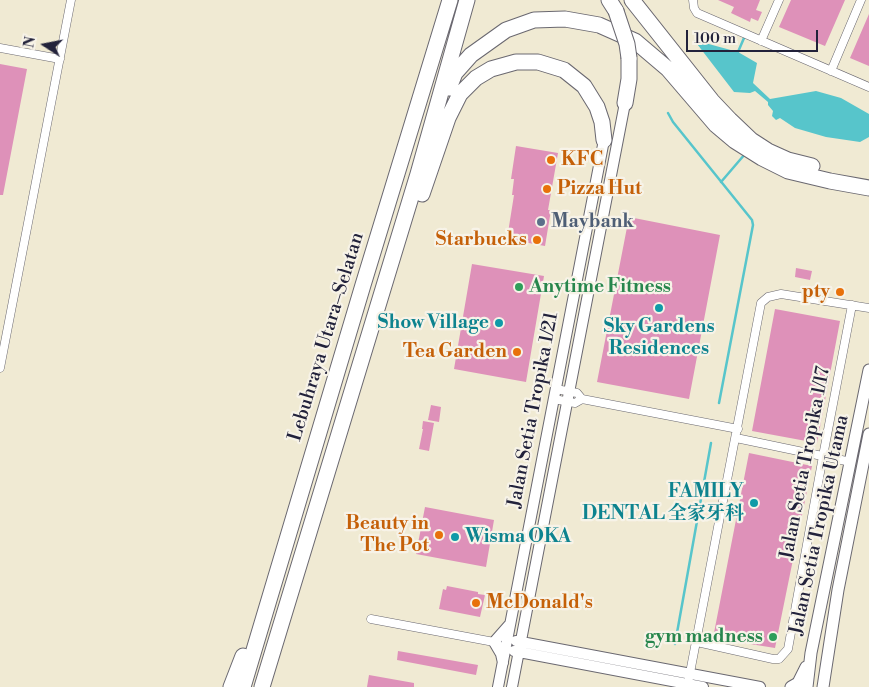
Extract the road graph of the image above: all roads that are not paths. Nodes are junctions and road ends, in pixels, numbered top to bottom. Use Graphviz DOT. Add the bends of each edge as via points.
graph roads {
  1 [pos="71,0"];
  2 [pos="450,0"];
  3 [pos="467,0"];
  4 [pos="632,0"];
  5 [pos="779,0"];
  6 [pos="862,0"];
  7 [pos="693,2"];
  8 [pos="612,5"];
  9 [pos="761,41"];
  10 [pos="0,48"];
  11 [pos="60,59"];
  12 [pos="831,71"];
  13 [pos="869,87"];
  14 [pos="625,103"];
  15 [pos="604,140"];
  16 [pos="418,174"];
  17 [pos="869,179"];
  18 [pos="869,188"];
  19 [pos="383,289"];
  20 [pos="852,305"];
  21 [pos="869,308"];
  22 [pos="0,368"];
  23 [pos="869,370"];
  24 [pos="555,394"];
  25 [pos="568,397"];
  26 [pos="738,429"];
  27 [pos="868,437"];
  28 [pos="736,438"];
  29 [pos="856,438"];
  30 [pos="823,456"];
  31 [pos="851,462"];
  32 [pos="282,556"];
  33 [pos="371,619"];
  34 [pos="511,621"];
  35 [pos="525,622"];
  36 [pos="494,642"];
  37 [pos="697,642"];
  38 [pos="507,644"];
  39 [pos="520,647"];
  40 [pos="540,652"];
  41 [pos="811,652"];
  42 [pos="503,664"];
  43 [pos="516,670"];
  44 [pos="825,674"];
  45 [pos="688,682"];
  46 [pos="231,687"];
  47 [pos="243,687"];
  48 [pos="262,687"];
  49 [pos="498,687"];
  50 [pos="512,687"];
  51 [pos="703,687"];
  52 [pos="760,687"];
  53 [pos="792,687"];
  54 [pos="807,687"];
  55 [pos="818,687"];
  56 [pos="823,687"];
  1 -- 11 [label="street"];
  2 -- 32 [label="highway, Lebuhraya Utara–Selatan"];
  3 -- 16 [label="highway, Lebuhraya Utara–Selatan"];
  4 -- 17 [label="highway" via="712,101 751,140 788,160"];
  5 -- 9 [label="street"];
  6 -- 12 [label="street"];
  7 -- 9 [label="street" via="697,13"];
  8 -- 14 [label="highway, bridge" via="629,58"];
  9 -- 12 [label="street"];
  10 -- 11 [label="street"];
  11 -- 22 [label="street"];
  12 -- 13 [label="street"];
  14 -- 25 [label="street, Jalan Setia Tropika 1/21"];
  15 -- 19 [label="highway" via="597,107 584,86 564,70 538,62 516,62 491,69 476,78 460,94 448,118 412,222"];
  15 -- 24 [label="street, Jalan Setia Tropika 1/21"];
  16 -- 18 [label="highway" via="455,74 471,55 506,30 534,20 565,19 600,25 635,41 668,69 716,125 762,158 788,171"];
  16 -- 19 [label="highway, Lebuhraya Utara–Selatan"];
  19 -- 48 [label="highway, Lebuhraya Utara–Selatan"];
  20 -- 21 [label="street"];
  20 -- 26 [label="street" via="781,294 768,297 762,303"];
  20 -- 30 [label="street, Jalan Setia Tropika 1/17"];
  23 -- 29 [label="main road, Jalan Setia Tropika Utama"];
  24 -- 25 [label="street"];
  24 -- 34 [label="street, Jalan Setia Tropika 1/21"];
  25 -- 26 [label="street" via="577,393 582,399"];
  25 -- 35 [label="street, Jalan Setia Tropika 1/21"];
  26 -- 28 [label="street"];
  27 -- 29 [label="main road"];
  27 -- 44 [label="main road, Jalan Setia Tropika Utama"];
  28 -- 30 [label="street"];
  28 -- 37 [label="street"];
  29 -- 31 [label="main road, Jalan Setia Tropika Utama"];
  30 -- 31 [label="street"];
  30 -- 37 [label="street, Jalan Setia Tropika 1/17" via="788,649 780,659 773,659"];
  31 -- 41 [label="main road, Jalan Setia Tropika Utama"];
  32 -- 46 [label="highway"];
  32 -- 47 [label="highway, Lebuhraya Utara–Selatan"];
  33 -- 36 [label="street"];
  34 -- 36 [label="street"];
  34 -- 38 [label="street, Jalan Setia Tropika 1/21"];
  35 -- 39 [label="street, Jalan Setia Tropika 1/21"];
  35 -- 40 [label="street"];
  36 -- 38 [label="street"];
  36 -- 42 [label="street"];
  37 -- 45 [label="street"];
  38 -- 39 [label="street"];
  38 -- 42 [label="street, Jalan Setia Tropika 1/21"];
  39 -- 40 [label="street"];
  39 -- 43 [label="street, Jalan Setia Tropika 1/21"];
  40 -- 43 [label="street"];
  40 -- 45 [label="street"];
  41 -- 53 [label="main road" via="798,683"];
  41 -- 54 [label="main road, Jalan Setia Tropika Utama"];
  42 -- 49 [label="street, Jalan Setia Tropika 1/21"];
  43 -- 50 [label="street, Jalan Setia Tropika 1/21"];
  44 -- 55 [label="main road"];
  44 -- 56 [label="main road, Jalan Setia Tropika Utama"];
  45 -- 51 [label="street"];
  45 -- 52 [label="street"];
}
